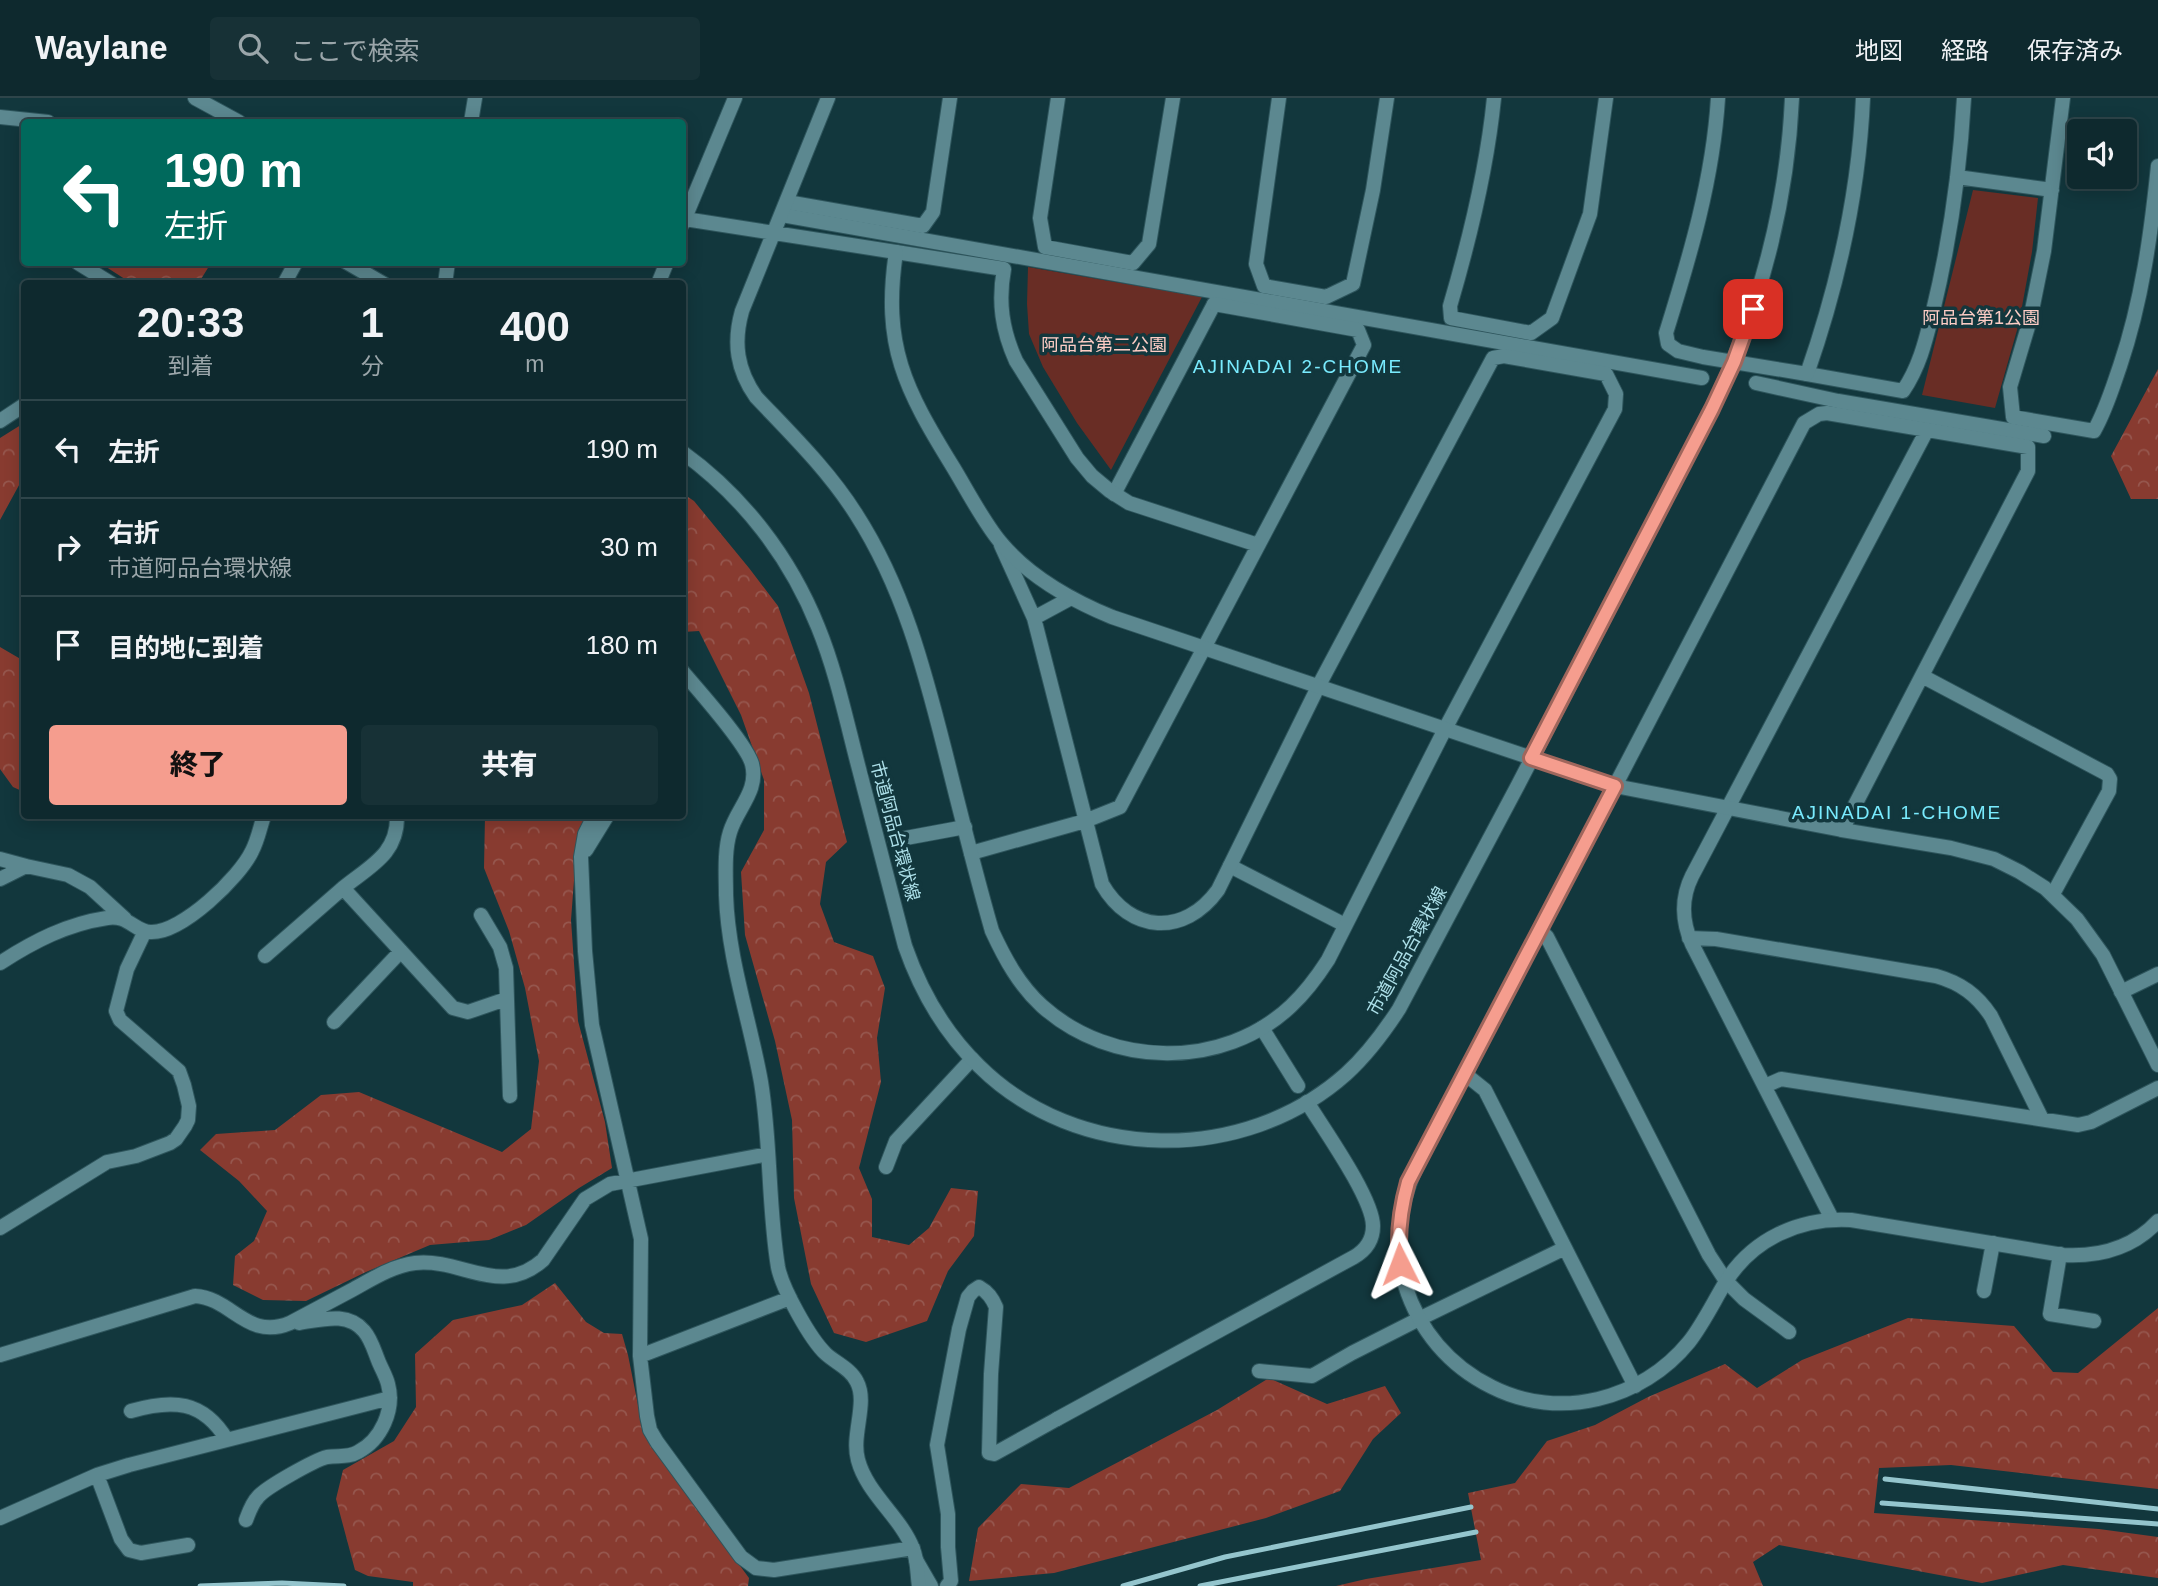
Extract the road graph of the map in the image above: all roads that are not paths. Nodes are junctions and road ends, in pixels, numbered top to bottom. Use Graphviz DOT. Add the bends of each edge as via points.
graph roads {
  1 [pos="195,98"];
  2 [pos="475,98"];
  3 [pos="735,98"];
  4 [pos="828,98"];
  5 [pos="950,98"];
  6 [pos="1058,98"];
  7 [pos="1172,98"];
  8 [pos="1279,98"];
  9 [pos="1387,98"];
  10 [pos="1494,98"];
  11 [pos="1606,98"];
  12 [pos="1718,98"];
  13 [pos="1792,98"];
  14 [pos="1863,98"];
  15 [pos="1964,98"];
  16 [pos="2063,98"];
  17 [pos="0,117"];
  18 [pos="21,119"];
  19 [pos="234,119"];
  20 [pos="472,119"];
  21 [pos="2158,166"];
  22 [pos="1957,177"];
  23 [pos="2052,190"];
  24 [pos="784,209"];
  25 [pos="686,217"];
  26 [pos="686,222"];
  27 [pos="775,233"];
  28 [pos="896,252"];
  29 [pos="83,266"];
  30 [pos="353,266"];
  31 [pos="106,280"];
  32 [pos="377,280"];
  33 [pos="1734,362"];
  34 [pos="1807,374"];
  35 [pos="1702,378"];
  36 [pos="1756,383"];
  37 [pos="21,407"];
  38 [pos="0,421"];
  39 [pos="1927,430"];
  40 [pos="2044,436"];
  41 [pos="686,455"];
  42 [pos="1114,494"];
  43 [pos="1000,542"];
  44 [pos="1258,545"];
  45 [pos="1071,598"];
  46 [pos="1034,618"];
  47 [pos="1204,647"];
  48 [pos="686,676"];
  49 [pos="1922,676"];
  50 [pos="1319,685"];
  51 [pos="1445,729"];
  52 [pos="1531,758"];
  53 [pos="1615,786"];
  54 [pos="1729,808"];
  55 [pos="263,819"];
  56 [pos="397,819"];
  57 [pos="592,819"];
  58 [pos="605,819"];
  59 [pos="1085,821"];
  60 [pos="965,827"];
  61 [pos="1843,830"];
  62 [pos="895,840"];
  63 [pos="971,853"];
  64 [pos="582,857"];
  65 [pos="0,859"];
  66 [pos="26,866"];
  67 [pos="1230,866"];
  68 [pos="0,879"];
  69 [pos="343,888"];
  70 [pos="2053,894"];
  71 [pos="481,915"];
  72 [pos="125,919"];
  73 [pos="1345,925"];
  74 [pos="1540,930"];
  75 [pos="145,931"];
  76 [pos="1689,938"];
  77 [pos="401,951"];
  78 [pos="265,956"];
  79 [pos="0,963"];
  80 [pos="2158,974"];
  81 [pos="2122,992"];
  82 [pos="506,999"];
  83 [pos="334,1022"];
  84 [pos="1262,1028"];
  85 [pos="972,1059"];
  86 [pos="2158,1065"];
  87 [pos="1465,1074"];
  88 [pos="1298,1086"];
  89 [pos="1765,1086"];
  90 [pos="2158,1088"];
  91 [pos="510,1096"];
  92 [pos="1307,1102"];
  93 [pos="2042,1119"];
  94 [pos="768,1154"];
  95 [pos="886,1167"];
  96 [pos="626,1181"];
  97 [pos="1832,1219"];
  98 [pos="2156,1227"];
  99 [pos="0,1228"];
  100 [pos="1993,1243"];
  101 [pos="1566,1248"];
  102 [pos="2060,1254"];
  103 [pos="1726,1281"];
  104 [pos="1984,1291"];
  105 [pos="790,1298"];
  106 [pos="1419,1319"];
  107 [pos="2094,1321"];
  108 [pos="284,1326"];
  109 [pos="1789,1332"];
  110 [pos="0,1355"];
  111 [pos="640,1356"];
  112 [pos="1259,1371"];
  113 [pos="1635,1386"];
  114 [pos="390,1398"];
  115 [pos="131,1411"];
  116 [pos="227,1440"];
  117 [pos="97,1475"];
  118 [pos="0,1518"];
  119 [pos="246,1520"];
  120 [pos="188,1545"];
  121 [pos="914,1554"];
  122 [pos="919,1586"];
  123 [pos="931,1586"];
  124 [pos="947,1586"];
  1 -- 19 [label="street"];
  2 -- 20 [label="street"];
  3 -- 25 [label="street"];
  4 -- 24 [label="street"];
  5 -- 24 [label="street" via="933,212 923,226"];
  6 -- 7 [label="street" via="1040,218 1045,247 1133,263 1149,244"];
  8 -- 9 [label="street" via="1256,264 1264,286 1326,297 1353,284"];
  10 -- 11 [label="street" via="1484,170 1450,306 1451,318 1531,333 1552,318 1590,214"];
  12 -- 33 [label="street" via="1710,172 1666,333 1668,344 1678,351"];
  13 -- 33 [label="street, 市道阿品台環状線" via="1776,222 1759,292"];
  14 -- 34 [label="street" via="1853,201 1826,318"];
  15 -- 22 [label="street"];
  16 -- 23 [label="street"];
  17 -- 18 [label="street"];
  21 -- 23 [label="street" via="2143,280 2105,412 2094,431 2013,417 2010,387 2030,320"];
  22 -- 23 [label="street"];
  22 -- 34 [label="street" via="1934,307 1915,374 1903,391"];
  24 -- 27 [label="street"];
  24 -- 35 [label="street"];
  26 -- 27 [label="street"];
  27 -- 28 [label="street"];
  27 -- 60 [label="street" via="738,326 741,371 756,397 829,475 884,562 920,656"];
  28 -- 42 [label="street" via="1004,269 1002,322 1016,360 1077,458"];
  28 -- 43 [label="street" via="891,308 909,391"];
  29 -- 31 [label="street"];
  30 -- 32 [label="street"];
  33 -- 34 [label="street"];
  33 -- 52 [label="street, 市道阿品台環状線"];
  36 -- 40 [label="street"];
  37 -- 38 [label="street"];
  39 -- 49 [label="street" via="2028,447 2028,471"];
  39 -- 53 [label="street" via="1827,413 1804,423"];
  39 -- 54 [label="street"];
  41 -- 85 [label="street, 市道阿品台環状線" via="728,490 759,525 809,605 834,672 914,973 942,1023"];
  42 -- 44 [label="street"];
  42 -- 44 [label="street" via="1214,304 1358,330 1364,345"];
  43 -- 45 [label="street" via="1033,573"];
  43 -- 46 [label="street"];
  44 -- 47 [label="street"];
  45 -- 46 [label="street"];
  45 -- 47 [label="street" via="1112,617"];
  46 -- 59 [label="street"];
  47 -- 50 [label="street"];
  47 -- 59 [label="street" via="1120,807"];
  48 -- 94 [label="street" via="752,764 750,793 728,840 726,896 730,940 761,1085"];
  49 -- 61 [label="street"];
  49 -- 70 [label="street" via="2107,774 2109,791"];
  50 -- 51 [label="street"];
  50 -- 51 [label="street" via="1493,358 1504,356 1606,374 1616,394 1615,409"];
  50 -- 67 [label="street"];
  51 -- 52 [label="street"];
  51 -- 73 [label="street"];
  52 -- 53 [label="street"];
  52 -- 92 [label="street, 市道阿品台環状線" via="1394,1017 1345,1074"];
  53 -- 54 [label="street"];
  53 -- 74 [label="street"];
  54 -- 61 [label="street"];
  54 -- 76 [label="street" via="1687,887 1684,913"];
  55 -- 75 [label="street" via="252,852 233,878 186,920 153,933"];
  56 -- 69 [label="street" via="393,844"];
  57 -- 64 [label="street"];
  58 -- 64 [label="street"];
  59 -- 63 [label="street"];
  59 -- 67 [label="street" via="1109,896 1118,907 1144,921 1172,922 1199,912 1210,902"];
  60 -- 62 [label="street"];
  60 -- 63 [label="street"];
  61 -- 70 [label="street" via="1980,855 2021,872"];
  63 -- 84 [label="street" via="1004,959 1021,984 1066,1024 1093,1039 1151,1054 1211,1049"];
  64 -- 96 [label="street" via="592,1025"];
  65 -- 66 [label="street"];
  66 -- 68 [label="street"];
  66 -- 72 [label="street" via="68,874"];
  67 -- 73 [label="street"];
  69 -- 77 [label="street"];
  69 -- 78 [label="street"];
  70 -- 81 [label="street" via="2095,942"];
  71 -- 82 [label="street" via="500,947 506,968"];
  72 -- 75 [label="street"];
  72 -- 79 [label="street" via="107,918 60,930"];
  73 -- 84 [label="street" via="1311,985"];
  74 -- 87 [label="street"];
  74 -- 103 [label="street"];
  75 -- 99 [label="street" via="127,969 116,1011 182,1078 188,1120 170,1143 107,1162"];
  76 -- 89 [label="street"];
  76 -- 93 [label="street" via="1936,976 1962,986 1983,1004"];
  77 -- 82 [label="street" via="453,1008 468,1012"];
  77 -- 83 [label="street"];
  80 -- 81 [label="street"];
  81 -- 86 [label="street"];
  82 -- 91 [label="street"];
  84 -- 88 [label="street"];
  85 -- 92 [label="street, 市道阿品台環状線" via="1001,1085 1050,1115 1132,1139 1217,1136 1272,1120"];
  85 -- 95 [label="street" via="902,1132"];
  87 -- 101 [label="street" via="1485,1090"];
  87 -- 106 [label="street" via="1408,1182 1400,1214 1400,1264"];
  89 -- 93 [label="street" via="1781,1079"];
  89 -- 97 [label="street"];
  90 -- 93 [label="street" via="2085,1124"];
  92 -- 124 [label="street" via="1370,1211 1373,1231 1365,1249 994,1454 989,1453 990,1374 996,1307 985,1290 973,1290 959,1329 937,1445 948,1514 951,1581"];
  94 -- 96 [label="street"];
  94 -- 105 [label="street" via="778,1269"];
  96 -- 108 [label="street" via="611,1184 581,1203 550,1252 526,1272 496,1277 439,1264 404,1265"];
  96 -- 111 [label="street" via="641,1239"];
  97 -- 100 [label="street"];
  97 -- 103 [label="street" via="1797,1226 1767,1240"];
  98 -- 102 [label="street" via="2108,1252"];
  100 -- 102 [label="street"];
  100 -- 104 [label="street"];
  101 -- 106 [label="street"];
  101 -- 113 [label="street"];
  102 -- 107 [label="street" via="2050,1314"];
  103 -- 109 [label="street"];
  103 -- 113 [label="street" via="1680,1353"];
  105 -- 111 [label="street"];
  105 -- 121 [label="street" via="823,1352 849,1371 858,1384 856,1445 861,1470"];
  106 -- 112 [label="street" via="1312,1376"];
  106 -- 113 [label="street" via="1455,1363 1513,1396 1578,1403"];
  108 -- 110 [label="street" via="254,1325 210,1299 195,1296"];
  108 -- 114 [label="street" via="335,1318 358,1326 370,1341"];
  111 -- 121 [label="street" via="653,1437 748,1563 774,1570"];
  114 -- 116 [label="street"];
  114 -- 119 [label="street" via="375,1441 357,1453 317,1461 269,1489 257,1497"];
  115 -- 116 [label="street" via="178,1404 195,1407"];
  116 -- 117 [label="street"];
  117 -- 118 [label="street"];
  117 -- 120 [label="street" via="129,1550 141,1553"];
  121 -- 122 [label="street"];
  121 -- 123 [label="street"];
}
